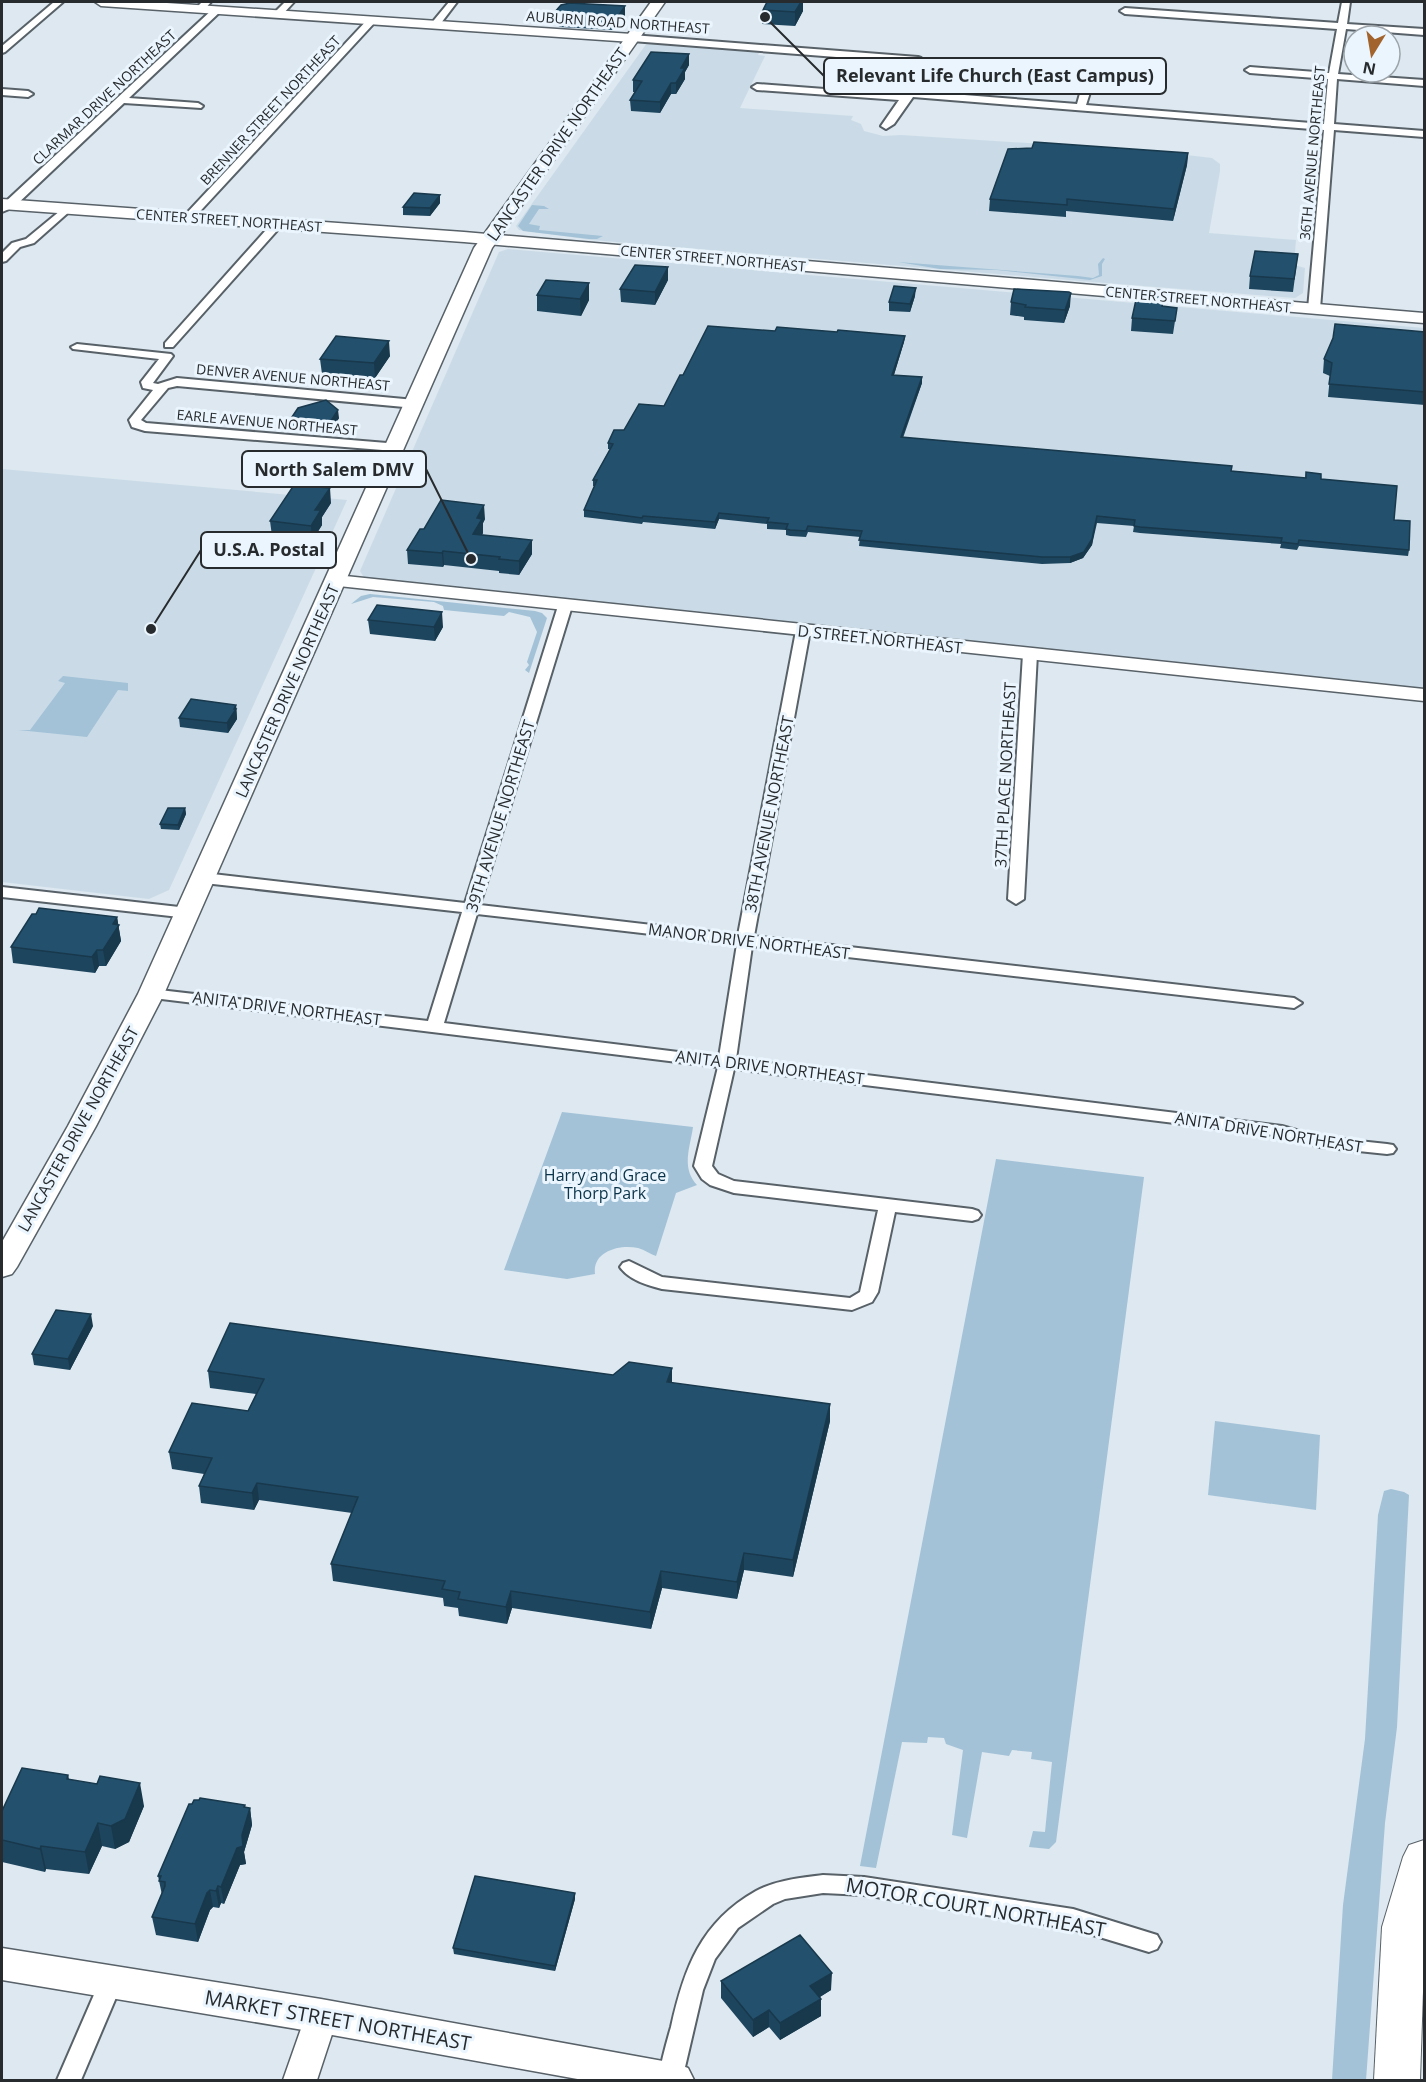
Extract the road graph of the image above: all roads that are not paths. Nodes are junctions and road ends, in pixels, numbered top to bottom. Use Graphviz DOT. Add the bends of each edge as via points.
graph roads {
  1 [pos="60,2"];
  2 [pos="101,2"];
  3 [pos="290,2"];
  4 [pos="453,2"];
  5 [pos="658,2"];
  6 [pos="1346,2"];
  7 [pos="152,3"];
  8 [pos="208,7"];
  9 [pos="1125,11"];
  10 [pos="278,14"];
  11 [pos="372,20"];
  12 [pos="1342,24"];
  13 [pos="435,25"];
  14 [pos="1342,26"];
  15 [pos="1402,30"];
  16 [pos="1425,32"];
  17 [pos="632,38"];
  18 [pos="2,50"];
  19 [pos="1250,70"];
  20 [pos="1333,76"];
  21 [pos="1088,83"];
  22 [pos="1425,83"];
  23 [pos="757,87"];
  24 [pos="2,92"];
  25 [pos="28,94"];
  26 [pos="908,96"];
  27 [pos="121,100"];
  28 [pos="198,106"];
  29 [pos="1080,109"];
  30 [pos="886,126"];
  31 [pos="1329,127"];
  32 [pos="1425,134"];
  33 [pos="4,206"];
  34 [pos="66,209"];
  35 [pos="188,218"];
  36 [pos="278,223"];
  37 [pos="488,239"];
  38 [pos="2,244"];
  39 [pos="16,245"];
  40 [pos="2,259"];
  41 [pos="1314,309"];
  42 [pos="1425,318"];
  43 [pos="77,347"];
  44 [pos="168,350"];
  45 [pos="166,386"];
  46 [pos="415,404"];
  47 [pos="395,447"];
  48 [pos="336,581"];
  49 [pos="565,606"];
  50 [pos="803,630"];
  51 [pos="1030,654"];
  52 [pos="1425,695"];
  53 [pos="204,878"];
  54 [pos="2,892"];
  55 [pos="1016,898"];
  56 [pos="472,907"];
  57 [pos="188,913"];
  58 [pos="745,941"];
  59 [pos="151,994"];
  60 [pos="1294,1003"];
  61 [pos="435,1026"];
  62 [pos="727,1062"];
  63 [pos="1387,1149"];
  64 [pos="888,1205"];
  65 [pos="972,1215"];
  66 [pos="2,1267"];
  67 [pos="628,1267"];
  68 [pos="1425,1857"];
  69 [pos="1425,1890"];
  70 [pos="1149,1942"];
  71 [pos="1425,1960"];
  72 [pos="2,1964"];
  73 [pos="111,1981"];
  74 [pos="321,2016"];
  75 [pos="69,2080"];
  76 [pos="300,2080"];
  77 [pos="672,2080"];
  78 [pos="1397,2080"];
  1 -- 18 [label="street"];
  2 -- 7 [label="street, AUBURN ROAD NORTHEAST"];
  3 -- 10 [label="street"];
  4 -- 13 [label="street"];
  5 -- 17 [label="main road, LANCASTER DRIVE NORTHEAST"];
  6 -- 12 [label="street, 36TH AVENUE NORTHEAST"];
  7 -- 8 [label="street, AUBURN ROAD NORTHEAST"];
  8 -- 10 [label="street, AUBURN ROAD NORTHEAST"];
  8 -- 27 [label="street, CLARMAR DRIVE NORTHEAST"];
  9 -- 14 [label="street"];
  10 -- 11 [label="street, AUBURN ROAD NORTHEAST"];
  11 -- 13 [label="street, AUBURN ROAD NORTHEAST"];
  11 -- 35 [label="street, BRENNER STREET NORTHEAST"];
  13 -- 17 [label="street, AUBURN ROAD NORTHEAST"];
  14 -- 20 [label="street, 36TH AVENUE NORTHEAST"];
  15 -- 16 [label="street"];
  17 -- 26 [label="street, AUBURN ROAD NORTHEAST" via="918,60"];
  17 -- 37 [label="main road, LANCASTER DRIVE NORTHEAST"];
  19 -- 20 [label="street"];
  20 -- 22 [label="street"];
  20 -- 31 [label="street, 36TH AVENUE NORTHEAST"];
  21 -- 29 [label="street"];
  23 -- 26 [label="street"];
  24 -- 25 [label="street"];
  26 -- 29 [label="street"];
  26 -- 30 [label="street" via="897,117"];
  27 -- 28 [label="street"];
  27 -- 33 [label="street, CLARMAR DRIVE NORTHEAST"];
  29 -- 31 [label="street"];
  31 -- 32 [label="street"];
  31 -- 41 [label="street, 36TH AVENUE NORTHEAST"];
  33 -- 34 [label="street, CENTER STREET NORTHEAST"];
  34 -- 35 [label="street, CENTER STREET NORTHEAST"];
  34 -- 39 [label="street" via="30,242"];
  35 -- 36 [label="street, CENTER STREET NORTHEAST"];
  36 -- 37 [label="street, CENTER STREET NORTHEAST"];
  36 -- 44 [label="street"];
  37 -- 41 [label="street, CENTER STREET NORTHEAST"];
  37 -- 46 [label="main road, LANCASTER DRIVE NORTHEAST"];
  38 -- 39 [label="street"];
  39 -- 40 [label="street"];
  41 -- 42 [label="street, CENTER STREET NORTHEAST"];
  43 -- 44 [label="street"];
  44 -- 45 [label="street" via="147,382 147,386"];
  45 -- 46 [label="street, DENVER AVENUE NORTHEAST"];
  45 -- 47 [label="street, EARLE AVENUE NORTHEAST" via="135,420 136,424"];
  46 -- 47 [label="main road, LANCASTER DRIVE NORTHEAST"];
  47 -- 48 [label="main road, LANCASTER DRIVE NORTHEAST"];
  48 -- 49 [label="street, D STREET NORTHEAST"];
  48 -- 53 [label="main road, LANCASTER DRIVE NORTHEAST"];
  49 -- 50 [label="street, D STREET NORTHEAST"];
  49 -- 56 [label="street, 39TH AVENUE NORTHEAST"];
  50 -- 51 [label="street, D STREET NORTHEAST"];
  50 -- 58 [label="street, 38TH AVENUE NORTHEAST"];
  51 -- 52 [label="street, D STREET NORTHEAST"];
  51 -- 55 [label="street, 37TH PLACE NORTHEAST"];
  53 -- 56 [label="street, MANOR DRIVE NORTHEAST"];
  53 -- 57 [label="main road, LANCASTER DRIVE NORTHEAST"];
  54 -- 57 [label="street"];
  56 -- 58 [label="street, MANOR DRIVE NORTHEAST"];
  56 -- 61 [label="street, 39TH AVENUE NORTHEAST"];
  57 -- 59 [label="main road, LANCASTER DRIVE NORTHEAST"];
  58 -- 60 [label="street, MANOR DRIVE NORTHEAST"];
  58 -- 62 [label="street, 38TH AVENUE NORTHEAST"];
  59 -- 61 [label="street, ANITA DRIVE NORTHEAST"];
  59 -- 66 [label="main road, LANCASTER DRIVE NORTHEAST" via="88,1116"];
  61 -- 62 [label="street, ANITA DRIVE NORTHEAST"];
  62 -- 63 [label="street, ANITA DRIVE NORTHEAST" via="1271,1129 1320,1142"];
  62 -- 64 [label="street, 38TH AVENUE NORTHEAST" via="703,1166 706,1173 723,1185 734,1187"];
  64 -- 65 [label="street"];
  64 -- 67 [label="street" via="869,1292 866,1298 852,1304 656,1282"];
  68 -- 78 [label="highway" via="1404,1927"];
  69 -- 71 [label="highway"];
  70 -- 77 [label="street, MOTOR COURT NORTHEAST" via="1073,1919 864,1886 824,1884 784,1890 738,1915 705,1954 691,1990"];
  72 -- 73 [label="main road, MARKET STREET NORTHEAST"];
  73 -- 74 [label="main road, MARKET STREET NORTHEAST"];
  73 -- 75 [label="street"];
  74 -- 76 [label="street"];
  74 -- 77 [label="main road, MARKET STREET NORTHEAST"];
}
